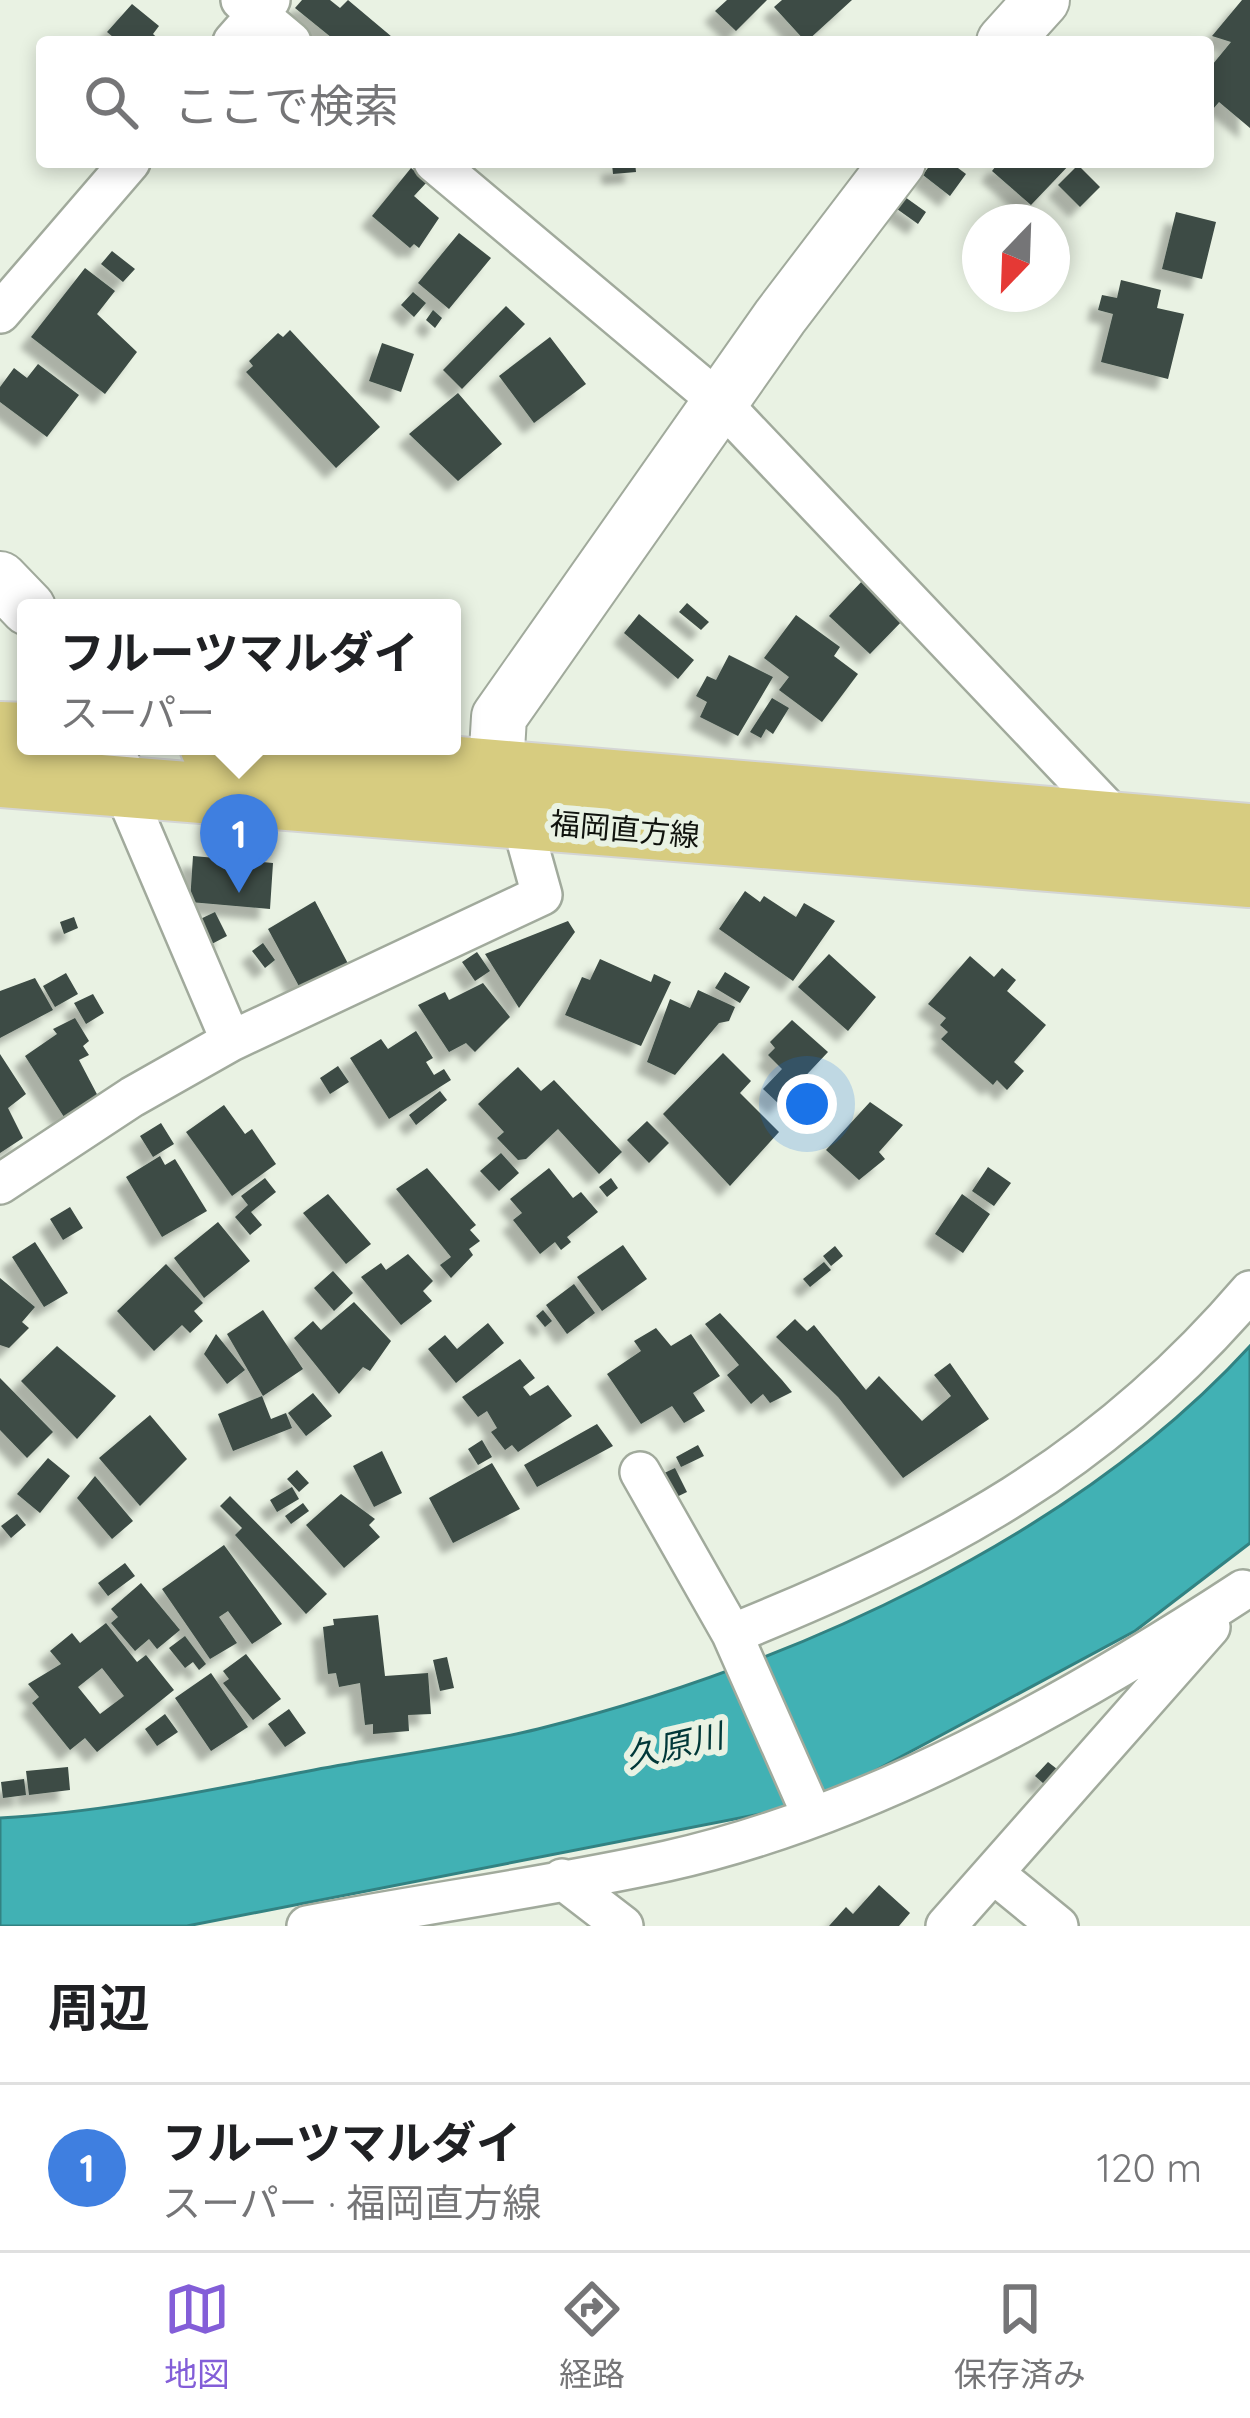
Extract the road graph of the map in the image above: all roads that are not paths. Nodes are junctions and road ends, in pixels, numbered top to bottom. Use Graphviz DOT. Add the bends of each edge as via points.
graph roads {
  1 [pos="1042,0"];
  2 [pos="250,14"];
  3 [pos="282,36"];
  4 [pos="1009,36"];
  5 [pos="125,168"];
  6 [pos="441,168"];
  7 [pos="893,168"];
  8 [pos="0,313"];
  9 [pos="722,404"];
  10 [pos="333,755"];
  11 [pos="114,767"];
  12 [pos="496,767"];
  13 [pos="0,777"];
  14 [pos="521,820"];
  15 [pos="1120,823"];
  16 [pos="1250,834"];
  17 [pos="1250,877"];
  18 [pos="231,1041"];
  19 [pos="0,1184"];
  20 [pos="1250,1291"];
  21 [pos="640,1472"];
  22 [pos="1247,1586"];
  23 [pos="732,1634"];
  24 [pos="812,1816"];
  25 [pos="993,1873"];
  26 [pos="562,1879"];
  27 [pos="307,1926"];
  28 [pos="623,1926"];
  29 [pos="946,1926"];
  30 [pos="1058,1926"];
  1 -- 4 [label="street"];
  2 -- 3 [label="street"];
  5 -- 8 [label="street"];
  6 -- 9 [label="street"];
  7 -- 9 [label="street"];
  9 -- 12 [label="street" via="499,717"];
  9 -- 15 [label="street"];
  10 -- 12 [label="main road, 福岡直方線"];
  11 -- 13 [label="main road, 福岡直方線"];
  11 -- 14 [label="main road, 福岡直方線"];
  11 -- 18 [label="street"];
  12 -- 14 [label="street"];
  12 -- 15 [label="main road, 福岡直方線"];
  14 -- 17 [label="main road, 福岡直方線"];
  14 -- 18 [label="street" via="542,895"];
  15 -- 16 [label="main road, 福岡直方線"];
  18 -- 19 [label="street"];
  20 -- 23 [label="street" via="1148,1399 1042,1481 922,1549"];
  21 -- 23 [label="street"];
  22 -- 24 [label="street" via="1118,1672"];
  22 -- 25 [label="street"];
  23 -- 24 [label="street"];
  24 -- 26 [label="street" via="670,1860"];
  25 -- 29 [label="street"];
  25 -- 30 [label="street"];
  26 -- 27 [label="street"];
  26 -- 28 [label="street"];
}
